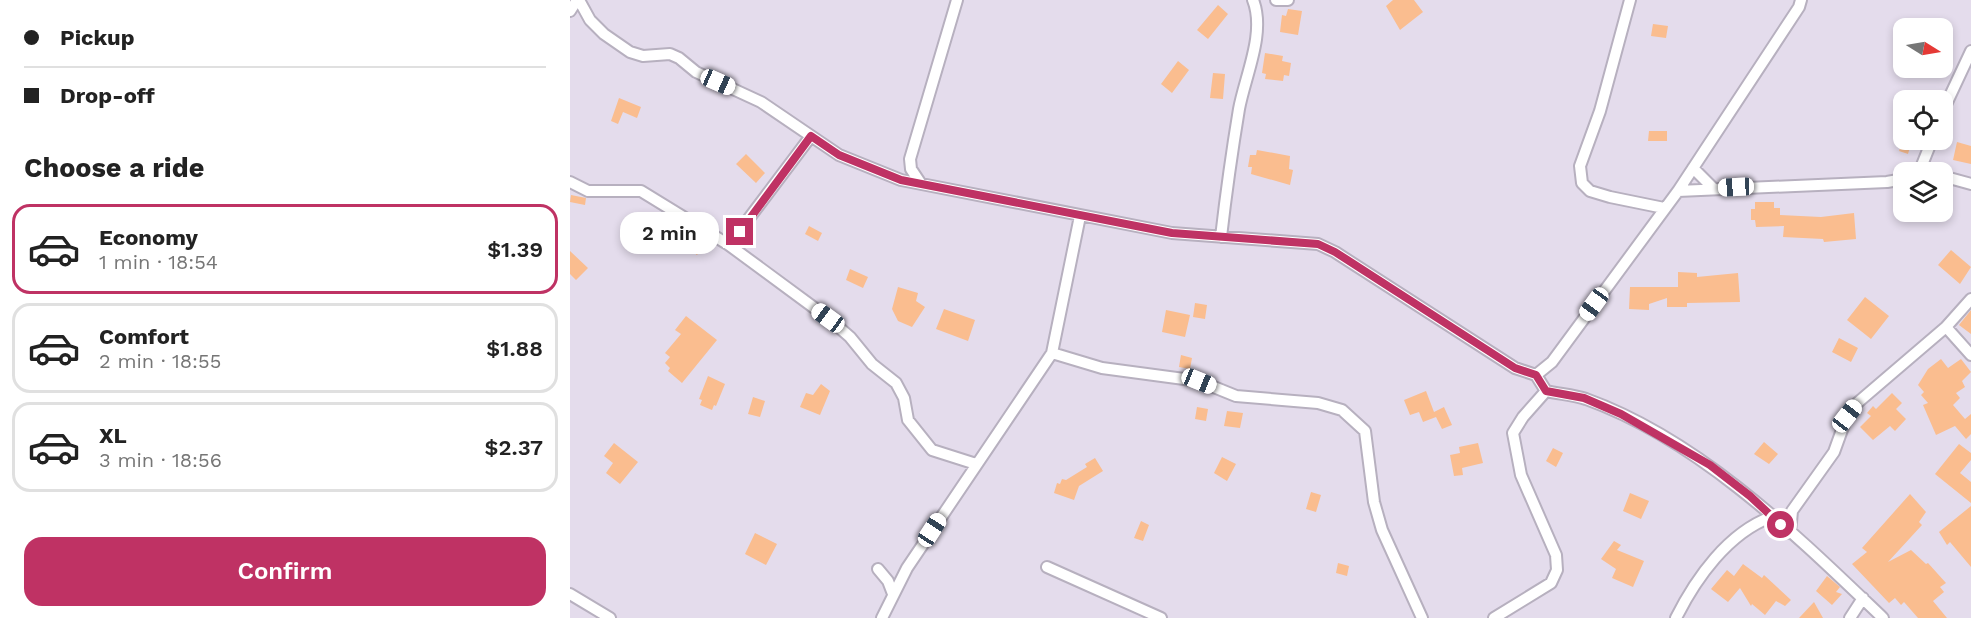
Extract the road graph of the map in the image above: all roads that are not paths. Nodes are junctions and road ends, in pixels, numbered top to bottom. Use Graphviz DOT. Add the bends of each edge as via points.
graph roads {
  1 [pos="578,0"];
  2 [pos="957,0"];
  3 [pos="1253,0"];
  4 [pos="1276,0"];
  5 [pos="1288,0"];
  6 [pos="1630,0"];
  7 [pos="1801,0"];
  8 [pos="570,11"];
  9 [pos="1971,51"];
  10 [pos="1953,90"];
  11 [pos="811,136"];
  12 [pos="1693,168"];
  13 [pos="1953,179"];
  14 [pos="1893,181"];
  15 [pos="570,182"];
  16 [pos="921,183"];
  17 [pos="1971,184"];
  18 [pos="1713,188"];
  19 [pos="1678,190"];
  20 [pos="1664,208"];
  21 [pos="1080,216"];
  22 [pos="1221,237"];
  23 [pos="729,245"];
  24 [pos="1971,298"];
  25 [pos="1946,327"];
  26 [pos="1052,353"];
  27 [pos="1971,355"];
  28 [pos="1536,375"];
  29 [pos="1546,391"];
  30 [pos="976,464"];
  31 [pos="1771,517"];
  32 [pos="1790,533"];
  33 [pos="1047,567"];
  34 [pos="878,568"];
  35 [pos="570,594"];
  36 [pos="893,594"];
  37 [pos="1863,598"];
  38 [pos="610,618"];
  39 [pos="882,618"];
  40 [pos="1161,618"];
  41 [pos="1422,618"];
  42 [pos="1494,618"];
  43 [pos="1676,618"];
  44 [pos="1850,618"];
  45 [pos="1883,618"];
  1 -- 8 [label="street"];
  1 -- 11 [label="street" via="604,34 630,52 679,58 696,72 761,102"];
  2 -- 16 [label="street" via="910,159 911,169"];
  3 -- 22 [label="street" via="1257,10 1255,41 1239,108"];
  4 -- 5 [label="street"];
  6 -- 20 [label="street" via="1600,111 1580,166 1582,183 1590,191"];
  7 -- 12 [label="street"];
  9 -- 10 [label="street"];
  11 -- 16 [label="street" via="839,155 901,180"];
  11 -- 23 [label="street"];
  12 -- 18 [label="street"];
  12 -- 19 [label="street"];
  13 -- 17 [label="street"];
  14 -- 18 [label="street"];
  15 -- 23 [label="street" via="588,191 641,191"];
  16 -- 21 [label="street"];
  18 -- 19 [label="street"];
  19 -- 20 [label="street"];
  20 -- 28 [label="street" via="1552,362"];
  21 -- 22 [label="street" via="1172,233"];
  21 -- 26 [label="street"];
  22 -- 28 [label="street" via="1318,244 1515,368"];
  23 -- 30 [label="street" via="828,318 896,383 908,420 932,450"];
  24 -- 25 [label="street"];
  25 -- 27 [label="street"];
  25 -- 32 [label="street" via="1856,404 1847,416 1834,452 1792,511"];
  26 -- 30 [label="street"];
  26 -- 41 [label="street" via="1102,368 1199,381 1236,396 1318,403 1342,410 1365,431 1374,502 1382,530"];
  28 -- 29 [label="street"];
  29 -- 31 [label="street" via="1584,398 1621,414 1710,465"];
  29 -- 42 [label="street" via="1513,433 1521,475 1556,555 1557,570 1551,583"];
  30 -- 36 [label="street"];
  31 -- 32 [label="street"];
  31 -- 43 [label="street" via="1740,532 1690,591"];
  32 -- 37 [label="street"];
  33 -- 40 [label="street"];
  34 -- 36 [label="street"];
  35 -- 38 [label="street"];
  36 -- 39 [label="street"];
  37 -- 44 [label="street"];
  37 -- 45 [label="street"];
}
